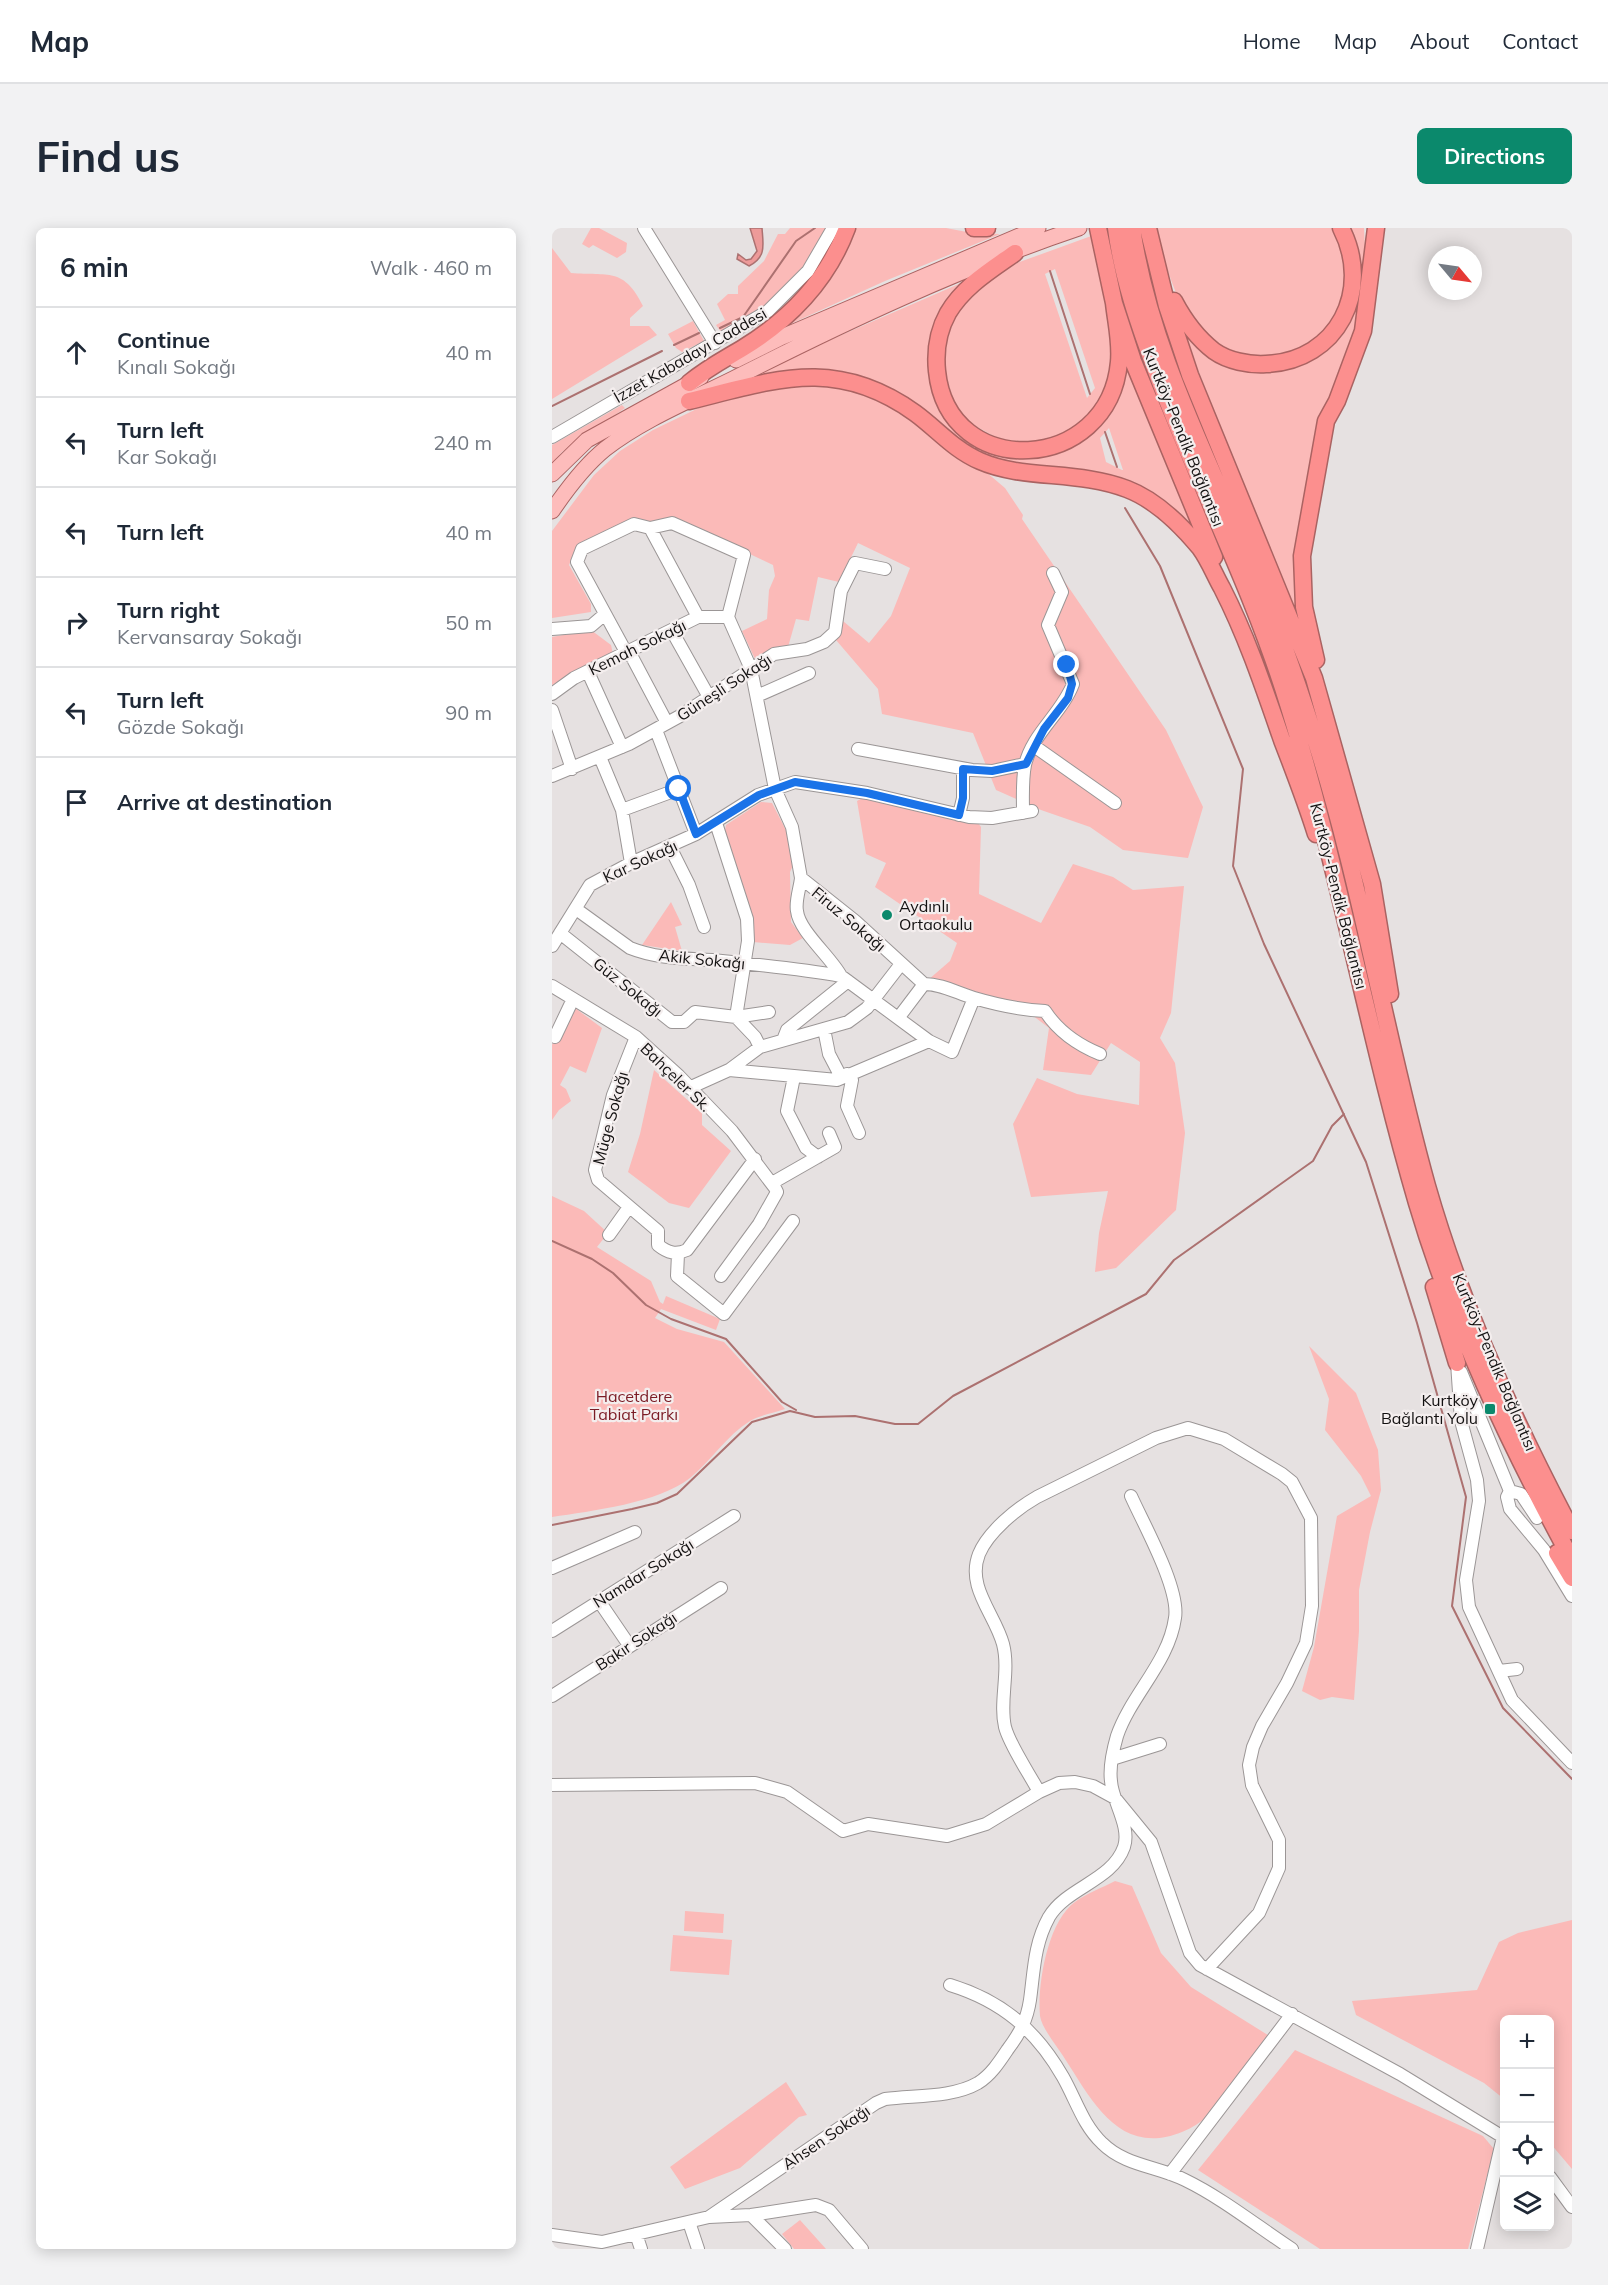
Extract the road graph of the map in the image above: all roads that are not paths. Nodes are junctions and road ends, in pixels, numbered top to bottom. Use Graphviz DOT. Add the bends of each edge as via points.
graph roads {
  1 [pos="644,228"];
  2 [pos="833,228"];
  3 [pos="847,228"];
  4 [pos="974,228"];
  5 [pos="987,228"];
  6 [pos="1038,228"];
  7 [pos="1098,228"];
  8 [pos="1116,228"];
  9 [pos="1132,228"];
  10 [pos="1341,228"];
  11 [pos="1376,228"];
  12 [pos="1073,230"];
  13 [pos="1149,233"];
  14 [pos="1015,253"];
  15 [pos="1114,303"];
  16 [pos="716,343"];
  17 [pos="689,383"];
  18 [pos="689,401"];
  19 [pos="552,437"];
  20 [pos="552,474"];
  21 [pos="552,511"];
  22 [pos="650,528"];
  23 [pos="885,569"];
  24 [pos="1053,573"];
  25 [pos="605,614"];
  26 [pos="698,617"];
  27 [pos="728,617"];
  28 [pos="1242,627"];
  29 [pos="552,629"];
  30 [pos="672,631"];
  31 [pos="627,654"];
  32 [pos="751,669"];
  33 [pos="588,672"];
  34 [pos="809,673"];
  35 [pos="552,694"];
  36 [pos="757,696"];
  37 [pos="710,697"];
  38 [pos="552,710"];
  39 [pos="661,727"];
  40 [pos="1034,746"];
  41 [pos="1334,746"];
  42 [pos="622,747"];
  43 [pos="858,749"];
  44 [pos="600,757"];
  45 [pos="1026,764"];
  46 [pos="572,769"];
  47 [pos="963,769"];
  48 [pos="552,776"];
  49 [pos="679,789"];
  50 [pos="776,789"];
  51 [pos="1115,803"];
  52 [pos="622,810"];
  53 [pos="959,815"];
  54 [pos="716,823"];
  55 [pos="696,834"];
  56 [pos="670,847"];
  57 [pos="632,862"];
  58 [pos="801,879"];
  59 [pos="576,909"];
  60 [pos="704,927"];
  61 [pos="1349,930"];
  62 [pos="560,933"];
  63 [pos="552,946"];
  64 [pos="745,964"];
  65 [pos="902,964"];
  66 [pos="844,979"];
  67 [pos="924,984"];
  68 [pos="552,986"];
  69 [pos="974,998"];
  70 [pos="573,999"];
  71 [pos="874,999"];
  72 [pos="769,1012"];
  73 [pos="736,1017"];
  74 [pos="899,1017"];
  75 [pos="824,1029"];
  76 [pos="555,1037"];
  77 [pos="636,1038"];
  78 [pos="783,1040"];
  79 [pos="929,1041"];
  80 [pos="760,1047"];
  81 [pos="1100,1054"];
  82 [pos="729,1070"];
  83 [pos="844,1075"];
  84 [pos="794,1077"];
  85 [pos="689,1088"];
  86 [pos="1401,1090"];
  87 [pos="829,1133"];
  88 [pos="859,1133"];
  89 [pos="818,1157"];
  90 [pos="755,1159"];
  91 [pos="1406,1161"];
  92 [pos="775,1188"];
  93 [pos="629,1207"];
  94 [pos="793,1221"];
  95 [pos="609,1235"];
  96 [pos="678,1254"];
  97 [pos="721,1276"];
  98 [pos="1457,1363"];
  99 [pos="1482,1426"];
  100 [pos="1464,1429"];
  101 [pos="1510,1491"];
  102 [pos="1131,1496"];
  103 [pos="734,1516"];
  104 [pos="1537,1518"];
  105 [pos="1572,1531"];
  106 [pos="635,1532"];
  107 [pos="1572,1560"];
  108 [pos="552,1568"];
  109 [pos="1572,1578"];
  110 [pos="721,1588"];
  111 [pos="1572,1596"];
  112 [pos="599,1601"];
  113 [pos="552,1631"];
  114 [pos="629,1645"];
  115 [pos="1517,1669"];
  116 [pos="1499,1671"];
  117 [pos="552,1696"];
  118 [pos="1160,1744"];
  119 [pos="1112,1759"];
  120 [pos="1572,1763"];
  121 [pos="552,1785"];
  122 [pos="1039,1792"];
  123 [pos="1115,1798"];
  124 [pos="1207,1969"];
  125 [pos="950,1985"];
  126 [pos="1292,2014"];
  127 [pos="1024,2027"];
  128 [pos="1500,2135"];
  129 [pos="1500,2154"];
  130 [pos="1170,2174"];
  131 [pos="1554,2182"];
  132 [pos="1572,2207"];
  133 [pos="751,2215"];
  134 [pos="709,2217"];
  135 [pos="689,2222"];
  136 [pos="636,2234"];
  137 [pos="552,2235"];
  138 [pos="588,2245"];
  139 [pos="641,2249"];
  140 [pos="698,2249"];
  141 [pos="785,2249"];
  142 [pos="862,2249"];
  143 [pos="1292,2249"];
  144 [pos="1477,2249"];
  1 -- 16 [label="street"];
  2 -- 16 [label="street, İzzet Kabadayı Caddesi" via="817,259 797,285 768,311"];
  3 -- 17 [label="highway" via="827,270 809,293 744,347 714,363"];
  4 -- 5 [label="highway"];
  6 -- 17 [label="main road" via="782,337"];
  7 -- 15 [label="highway"];
  8 -- 61 [label="highway, Kurtköy-Pendik Bağlantısı" via="1140,326 1179,434 1234,559 1282,686 1324,824"];
  9 -- 86 [label="highway, Kurtköy-Pendik Bağlantısı" via="1141,277 1174,378 1247,551 1312,728 1346,850"];
  10 -- 13 [label="highway" via="1353,262 1353,282 1344,316 1327,340 1313,351 1282,363 1256,364 1215,352 1186,324 1170,294"];
  11 -- 41 [label="highway" via="1363,331 1326,421 1302,556 1304,607"];
  12 -- 14 [label="main road"];
  13 -- 41 [label="highway" via="1190,375 1290,615"];
  14 -- 15 [label="highway" via="958,299 938,340 938,376 945,401 968,429 990,443 1016,451 1039,451 1073,439 1094,422 1108,401 1117,375 1120,348"];
  14 -- 18 [label="main road" via="824,333"];
  15 -- 28 [label="highway" via="1133,361"];
  16 -- 19 [label="street, İzzet Kabadayı Caddesi"];
  17 -- 20 [label="main road" via="587,440"];
  18 -- 21 [label="main road" via="607,448"];
  18 -- 28 [label="highway" via="782,378 832,378 872,389 894,400 963,452 987,464 1093,478 1129,490 1171,518 1202,550"];
  22 -- 25 [label="street" via="634,524 582,549 577,562"];
  22 -- 26 [label="street"];
  22 -- 27 [label="street" via="672,523 744,555"];
  23 -- 32 [label="street, Güneşli Sokağı" via="855,563 841,591 834,632 824,642 774,654"];
  24 -- 40 [label="street" via="1062,592 1048,625 1072,684 1068,698"];
  25 -- 29 [label="street" via="591,626"];
  25 -- 31 [label="street"];
  26 -- 27 [label="street, Kemah Sokağı"];
  26 -- 30 [label="street, Kemah Sokağı"];
  27 -- 32 [label="street, Firuz Sokağı"];
  28 -- 61 [label="highway"];
  30 -- 31 [label="street, Kemah Sokağı"];
  30 -- 37 [label="street"];
  31 -- 33 [label="street, Kemah Sokağı"];
  31 -- 39 [label="street" via="632,657"];
  32 -- 36 [label="street, Firuz Sokağı"];
  32 -- 37 [label="street, Güneşli Sokağı"];
  33 -- 35 [label="street, Kemah Sokağı"];
  33 -- 42 [label="street"];
  34 -- 36 [label="street"];
  36 -- 50 [label="street, Firuz Sokağı"];
  37 -- 39 [label="street, Güneşli Sokağı"];
  38 -- 46 [label="street"];
  39 -- 42 [label="street, Güneşli Sokağı"];
  39 -- 49 [label="street"];
  40 -- 45 [label="street"];
  40 -- 51 [label="street"];
  41 -- 86 [label="highway" via="1372,884"];
  42 -- 44 [label="street, Güneşli Sokağı"];
  43 -- 47 [label="street"];
  44 -- 46 [label="street, Güneşli Sokağı"];
  44 -- 52 [label="street"];
  45 -- 47 [label="street" via="992,771"];
  45 -- 53 [label="street, Kar Sokağı" via="1028,812 992,818"];
  46 -- 48 [label="street, Güneşli Sokağı"];
  47 -- 53 [label="street"];
  49 -- 52 [label="street"];
  49 -- 55 [label="street"];
  50 -- 53 [label="street, Kar Sokağı" via="795,782 867,793"];
  50 -- 54 [label="street, Kar Sokağı" via="759,795"];
  50 -- 58 [label="street, Firuz Sokağı" via="792,827"];
  52 -- 57 [label="street"];
  54 -- 55 [label="street, Kar Sokağı"];
  54 -- 64 [label="street" via="747,919"];
  55 -- 56 [label="street, Kar Sokağı"];
  56 -- 57 [label="street, Kar Sokağı"];
  56 -- 60 [label="street"];
  57 -- 59 [label="street, Kar Sokağı" via="590,885"];
  58 -- 65 [label="street, Firuz Sokağı"];
  58 -- 66 [label="street" via="796,912"];
  59 -- 62 [label="street, Kar Sokağı"];
  59 -- 64 [label="street, Akik Sokağı" via="640,952"];
  61 -- 91 [label="highway, Kurtköy-Pendik Bağlantısı"];
  62 -- 63 [label="street, Kar Sokağı"];
  62 -- 73 [label="street, Güz Sokağı" via="672,1022 684,1022 695,1012"];
  64 -- 66 [label="street, Akik Sokağı"];
  64 -- 73 [label="street"];
  65 -- 67 [label="street, Firuz Sokağı"];
  65 -- 71 [label="street"];
  66 -- 71 [label="street"];
  66 -- 78 [label="street" via="787,1030"];
  67 -- 69 [label="street" via="939,984"];
  67 -- 74 [label="street"];
  68 -- 70 [label="street, Bahçeler Sk."];
  69 -- 79 [label="street" via="952,1052"];
  69 -- 81 [label="street" via="1019,1010 1045,1011 1081,1046"];
  70 -- 76 [label="street"];
  70 -- 77 [label="street, Bahçeler Sk."];
  71 -- 74 [label="street"];
  71 -- 75 [label="street" via="848,1022"];
  72 -- 73 [label="street, Güz Sokağı"];
  73 -- 80 [label="street"];
  74 -- 79 [label="street"];
  75 -- 78 [label="street"];
  75 -- 83 [label="street" via="829,1054"];
  77 -- 85 [label="street, Bahçeler Sk."];
  77 -- 93 [label="street, Müge Sokağı" via="613,1095 595,1170 598,1180"];
  78 -- 80 [label="street"];
  79 -- 83 [label="street"];
  80 -- 82 [label="street"];
  82 -- 84 [label="street"];
  82 -- 85 [label="street"];
  83 -- 84 [label="street" via="825,1081"];
  83 -- 88 [label="street" via="852,1080 847,1106"];
  84 -- 89 [label="street" via="787,1111 806,1148"];
  85 -- 90 [label="street, Bahçeler Sk."];
  86 -- 105 [label="highway, Kurtköy-Pendik Bağlantısı" via="1429,1191 1478,1330 1523,1434"];
  87 -- 89 [label="street" via="835,1148"];
  89 -- 92 [label="street"];
  90 -- 92 [label="street, Bahçeler Sk."];
  90 -- 96 [label="street" via="687,1250"];
  91 -- 98 [label="highway" via="1407,1203"];
  91 -- 107 [label="highway, Kurtköy-Pendik Bağlantısı" via="1466,1343 1528,1480"];
  92 -- 97 [label="street" via="759,1224"];
  93 -- 95 [label="street"];
  93 -- 96 [label="street, Müge Sokağı" via="658,1231 658,1245 666,1252"];
  94 -- 96 [label="street" via="724,1314 677,1276"];
  98 -- 99 [label="street"];
  98 -- 100 [label="street"];
  99 -- 100 [label="street"];
  99 -- 101 [label="street"];
  100 -- 116 [label="street" via="1479,1501 1467,1595"];
  101 -- 104 [label="street" via="1521,1494"];
  101 -- 111 [label="street" via="1510,1509 1544,1550"];
  102 -- 119 [label="street" via="1175,1596 1175,1618 1166,1646 1126,1716"];
  103 -- 112 [label="street, Namdar Sokağı"];
  104 -- 109 [label="highway"];
  106 -- 108 [label="street"];
  110 -- 114 [label="street, Bakır Sokağı"];
  112 -- 113 [label="street, Namdar Sokağı"];
  112 -- 114 [label="street"];
  114 -- 117 [label="street, Bakır Sokağı"];
  115 -- 116 [label="street"];
  116 -- 120 [label="street" via="1512,1700"];
  118 -- 119 [label="street"];
  119 -- 123 [label="street"];
  121 -- 122 [label="street" via="755,1783 787,1792 843,1830 868,1824 947,1836 986,1824"];
  122 -- 123 [label="street" via="1059,1783 1076,1782"];
  122 -- 124 [label="street" via="1005,1727 1003,1644 978,1590 975,1572 979,1554 991,1536 1037,1497 1156,1438 1188,1428 1224,1439 1292,1482 1311,1518 1310,1624 1298,1662 1262,1726 1249,1765 1252,1785 1279,1840 1279,1868 1257,1916"];
  123 -- 124 [label="street" via="1151,1842 1190,1953"];
  123 -- 127 [label="street" via="1126,1834 1124,1846 1103,1874 1064,1900 1050,1915 1034,1956"];
  124 -- 126 [label="street"];
  125 -- 127 [label="street" via="1001,2006"];
  126 -- 128 [label="street"];
  126 -- 130 [label="street"];
  127 -- 130 [label="street" via="1035,2036 1062,2076 1085,2122 1103,2144 1124,2159"];
  127 -- 134 [label="street, Ahsen Sokağı" via="988,2076 977,2083 947,2093 876,2103"];
  129 -- 144 [label="street"];
  130 -- 143 [label="street"];
  131 -- 132 [label="street"];
  133 -- 134 [label="street"];
  133 -- 141 [label="street"];
  133 -- 142 [label="street" via="820,2206 829,2210"];
  134 -- 135 [label="street"];
  135 -- 136 [label="street"];
  135 -- 140 [label="street"];
  136 -- 138 [label="street"];
  136 -- 139 [label="street"];
  137 -- 138 [label="street"];
}
